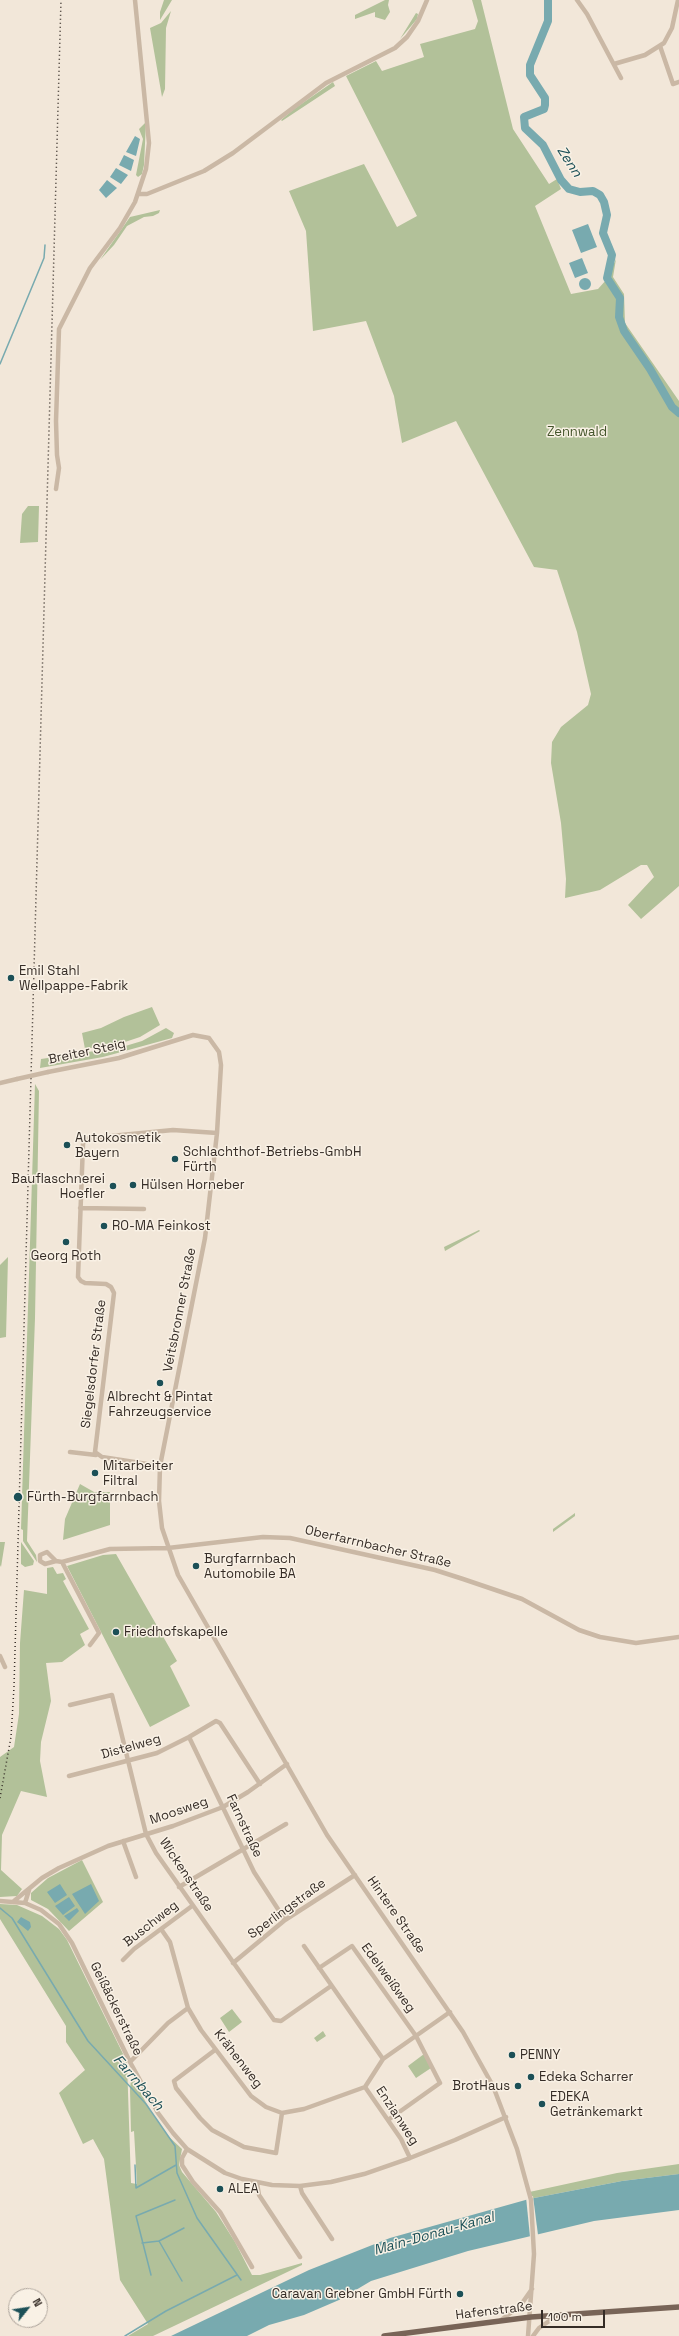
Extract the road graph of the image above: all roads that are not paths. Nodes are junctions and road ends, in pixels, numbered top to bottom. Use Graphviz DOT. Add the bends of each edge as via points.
graph roads {
  1 [pos="136,0"];
  2 [pos="427,0"];
  3 [pos="577,0"];
  4 [pos="678,0"];
  5 [pos="660,46"];
  6 [pos="614,64"];
  7 [pos="621,78"];
  8 [pos="679,82"];
  9 [pos="139,194"];
  10 [pos="56,489"];
  11 [pos="178,1039"];
  12 [pos="0,1082"];
  13 [pos="217,1133"];
  14 [pos="80,1208"];
  15 [pos="144,1209"];
  16 [pos="70,1452"];
  17 [pos="96,1455"];
  18 [pos="160,1466"];
  19 [pos="168,1548"];
  20 [pos="56,1561"];
  21 [pos="62,1562"];
  22 [pos="679,1637"];
  23 [pos="90,1645"];
  24 [pos="0,1656"];
  25 [pos="5,1667"];
  26 [pos="70,1705"];
  27 [pos="189,1737"];
  28 [pos="129,1760"];
  29 [pos="287,1764"];
  30 [pos="69,1776"];
  31 [pos="260,1784"];
  32 [pos="223,1807"];
  33 [pos="286,1824"];
  34 [pos="146,1834"];
  35 [pos="123,1841"];
  36 [pos="242,1849"];
  37 [pos="355,1875"];
  38 [pos="136,1877"];
  39 [pos="179,1887"];
  40 [pos="29,1890"];
  41 [pos="0,1901"];
  42 [pos="14,1901"];
  43 [pos="25,1903"];
  44 [pos="192,1906"];
  45 [pos="285,1920"];
  46 [pos="161,1929"];
  47 [pos="304,1946"];
  48 [pos="124,1960"];
  49 [pos="233,1963"];
  50 [pos="319,1968"];
  51 [pos="331,1986"];
  52 [pos="188,2008"];
  53 [pos="450,2012"];
  54 [pos="416,2036"];
  55 [pos="215,2050"];
  56 [pos="383,2059"];
  57 [pos="130,2062"];
  58 [pos="365,2087"];
  59 [pos="282,2113"];
  60 [pos="506,2117"];
  61 [pos="388,2120"];
  62 [pos="187,2149"];
  63 [pos="410,2158"];
  64 [pos="257,2183"];
  65 [pos="300,2186"];
  66 [pos="332,2239"];
  67 [pos="300,2257"];
  68 [pos="252,2267"];
  69 [pos="532,2288"];
  70 [pos="679,2307"];
  71 [pos="558,2315"];
  72 [pos="531,2317"];
  73 [pos="500,2321"];
  74 [pos="384,2336"];
  75 [pos="528,2336"];
  76 [pos="533,2336"];
  1 -- 9 [label="street" via="149,143"];
  2 -- 9 [label="street" via="418,21 407,37 394,48 326,84 239,149 204,171 146,194"];
  3 -- 6 [label="street"];
  4 -- 5 [label="street" via="672,28"];
  5 -- 6 [label="street" via="645,55"];
  5 -- 8 [label="street" via="673,84"];
  6 -- 7 [label="street"];
  9 -- 10 [label="street" via="120,228 90,268 60,329 57,349 56,421 60,468"];
  11 -- 12 [label="street, Breiter Steig, bridge" via="119,1058"];
  11 -- 13 [label="street, Veitsbronner Straße" via="199,1035 209,1038 217,1046 221,1065"];
  13 -- 14 [label="street, Siegelsdorfer Straße" via="173,1130 85,1139"];
  13 -- 18 [label="street, Veitsbronner Straße" via="213,1181 199,1276"];
  14 -- 15 [label="street"];
  14 -- 17 [label="street, Siegelsdorfer Straße" via="78,1276 85,1283 106,1284 114,1293 95,1445"];
  16 -- 17 [label="street"];
  17 -- 18 [label="street"];
  18 -- 19 [label="street, Veitsbronner Straße" via="160,1515"];
  19 -- 21 [label="street, Oberfarrnbacher Straße" via="110,1550"];
  19 -- 22 [label="street, Oberfarrnbacher Straße" via="263,1537 290,1538 435,1570 522,1599 579,1630 600,1637 636,1643"];
  19 -- 29 [label="street, Hintere Straße" via="178,1575"];
  20 -- 21 [label="street, Oberfarrnbacher Straße"];
  21 -- 23 [label="street" via="99,1633"];
  24 -- 25 [label="street"];
  26 -- 28 [label="street, Wickenstraße" via="112,1695"];
  27 -- 28 [label="street, Distelweg" via="157,1753"];
  27 -- 31 [label="street, Distelweg" via="216,1720"];
  27 -- 32 [label="street, Farnstraße"];
  28 -- 30 [label="street, Distelweg"];
  28 -- 34 [label="street, Wickenstraße"];
  29 -- 31 [label="street, Moosweg"];
  29 -- 37 [label="street, Hintere Straße" via="327,1835"];
  31 -- 32 [label="street, Moosweg"];
  32 -- 34 [label="street, Moosweg"];
  32 -- 36 [label="street, Farnstraße"];
  33 -- 36 [label="street"];
  34 -- 35 [label="street, Moosweg"];
  34 -- 39 [label="street, Wickenstraße"];
  35 -- 38 [label="street"];
  35 -- 40 [label="street, Moosweg" via="59,1868"];
  36 -- 39 [label="street"];
  36 -- 45 [label="street, Farnstraße" via="266,1893"];
  37 -- 45 [label="street, Sperlingstraße"];
  37 -- 53 [label="street, Hintere Straße"];
  39 -- 44 [label="street, Wickenstraße"];
  40 -- 42 [label="street, Moosweg"];
  40 -- 43 [label="street"];
  41 -- 42 [label="street, Geißäckerstraße"];
  42 -- 43 [label="street, Geißäckerstraße"];
  43 -- 57 [label="street, Geißäckerstraße" via="53,1918 67,1935"];
  44 -- 46 [label="street, Buschweg"];
  44 -- 49 [label="street, Wickenstraße"];
  45 -- 49 [label="street, Sperlingstraße"];
  46 -- 48 [label="street, Buschweg" via="134,1949"];
  46 -- 52 [label="street, Krähenweg" via="170,1942"];
  47 -- 50 [label="street"];
  49 -- 51 [label="street, Wickenstraße" via="274,2020 281,2021"];
  50 -- 51 [label="street"];
  50 -- 54 [label="street, Edelweißweg" via="352,1946"];
  51 -- 56 [label="street"];
  52 -- 55 [label="street, Krähenweg"];
  52 -- 57 [label="street" via="168,2023"];
  53 -- 54 [label="street"];
  53 -- 60 [label="street, Hintere Straße" via="475,2051"];
  54 -- 56 [label="street"];
  54 -- 61 [label="street" via="440,2083"];
  55 -- 59 [label="street, Krähenweg" via="251,2096 266,2107"];
  55 -- 59 [label="street" via="174,2081 176,2088 212,2130 244,2147 276,2153"];
  56 -- 58 [label="street"];
  57 -- 62 [label="street, Geißäckerstraße" via="158,2112"];
  58 -- 59 [label="street"];
  58 -- 61 [label="street, Enzianweg"];
  60 -- 63 [label="street, Geißäckerstraße"];
  60 -- 69 [label="street, Hintere Straße" via="528,2184 533,2223"];
  61 -- 63 [label="street, Enzianweg"];
  62 -- 64 [label="street, Geißäckerstraße" via="225,2173"];
  62 -- 68 [label="street" via="182,2158 182,2165 193,2182 220,2212"];
  63 -- 65 [label="street, Geißäckerstraße" via="353,2177"];
  64 -- 65 [label="street, Geißäckerstraße"];
  64 -- 67 [label="street" via="259,2195"];
  65 -- 66 [label="street"];
  69 -- 72 [label="street, Hintere Straße"];
  69 -- 73 [label="street" via="520,2306"];
  70 -- 71 [label="main road, Hafenstraße"];
  71 -- 72 [label="main road, Hafenstraße"];
  71 -- 76 [label="street" via="539,2328"];
  72 -- 73 [label="main road, Hafenstraße"];
  72 -- 75 [label="street, Hintere Straße"];
  73 -- 74 [label="main road, Hafenstraße"];
}
